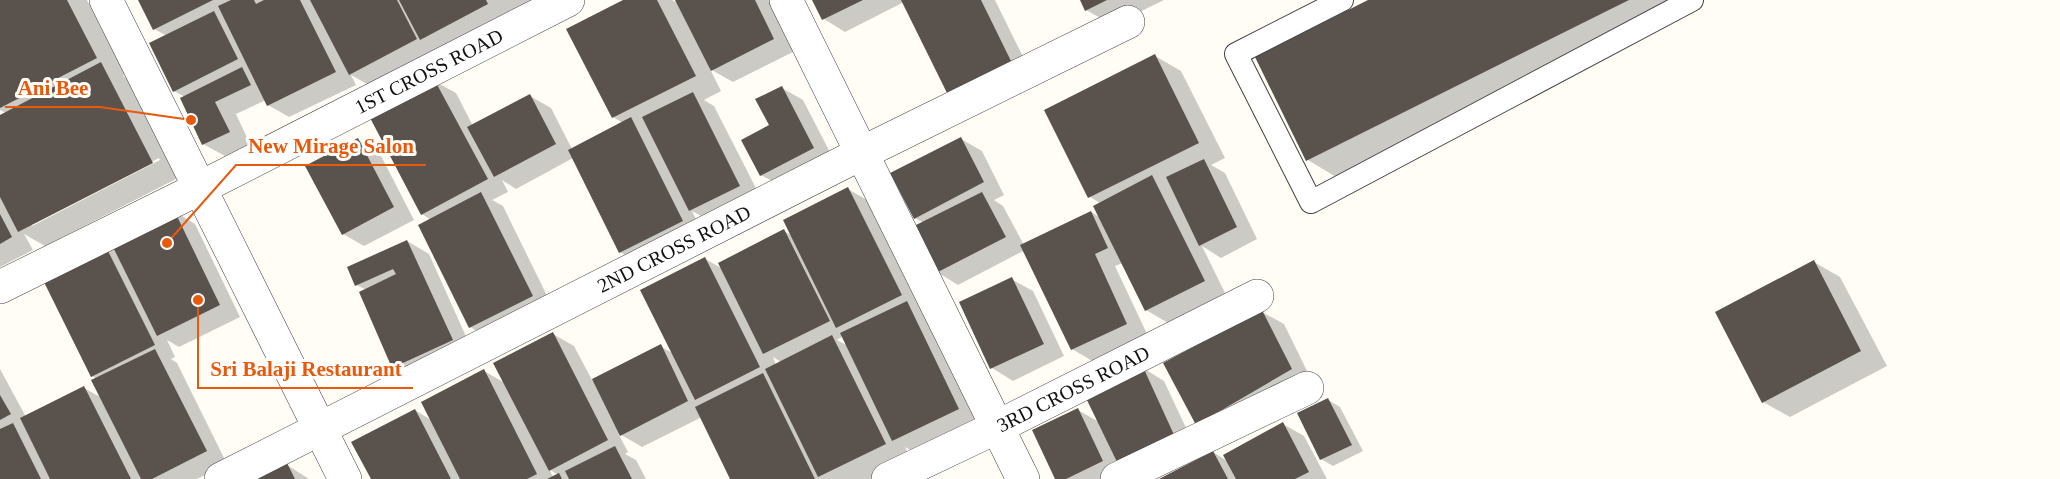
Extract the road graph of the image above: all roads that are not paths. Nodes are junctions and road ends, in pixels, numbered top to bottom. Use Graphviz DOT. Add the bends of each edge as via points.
graph roads {
  1 [pos="106,0"];
  2 [pos="568,0"];
  3 [pos="786,0"];
  4 [pos="1342,0"];
  5 [pos="1692,0"];
  6 [pos="1128,22"];
  7 [pos="862,153"];
  8 [pos="200,188"];
  9 [pos="0,287"];
  10 [pos="1257,296"];
  11 [pos="1307,388"];
  12 [pos="997,427"];
  13 [pos="320,429"];
  14 [pos="221,479"];
  15 [pos="345,479"];
  16 [pos="888,479"];
  17 [pos="1023,479"];
  18 [pos="1117,479"];
  1 -- 8 [label="street"];
  2 -- 8 [label="street, 1ST CROSS ROAD"];
  3 -- 7 [label="street"];
  4 -- 5 [label="lane" via="1236,54 1311,202"];
  6 -- 7 [label="street, 2ND CROSS ROAD"];
  7 -- 12 [label="street"];
  7 -- 13 [label="street, 2ND CROSS ROAD"];
  8 -- 9 [label="street, 1ST CROSS ROAD"];
  8 -- 13 [label="street"];
  10 -- 12 [label="street, 3RD CROSS ROAD"];
  11 -- 18 [label="street"];
  12 -- 16 [label="street, 3RD CROSS ROAD"];
  12 -- 17 [label="street"];
  13 -- 14 [label="street, 2ND CROSS ROAD"];
  13 -- 15 [label="street"];
}
